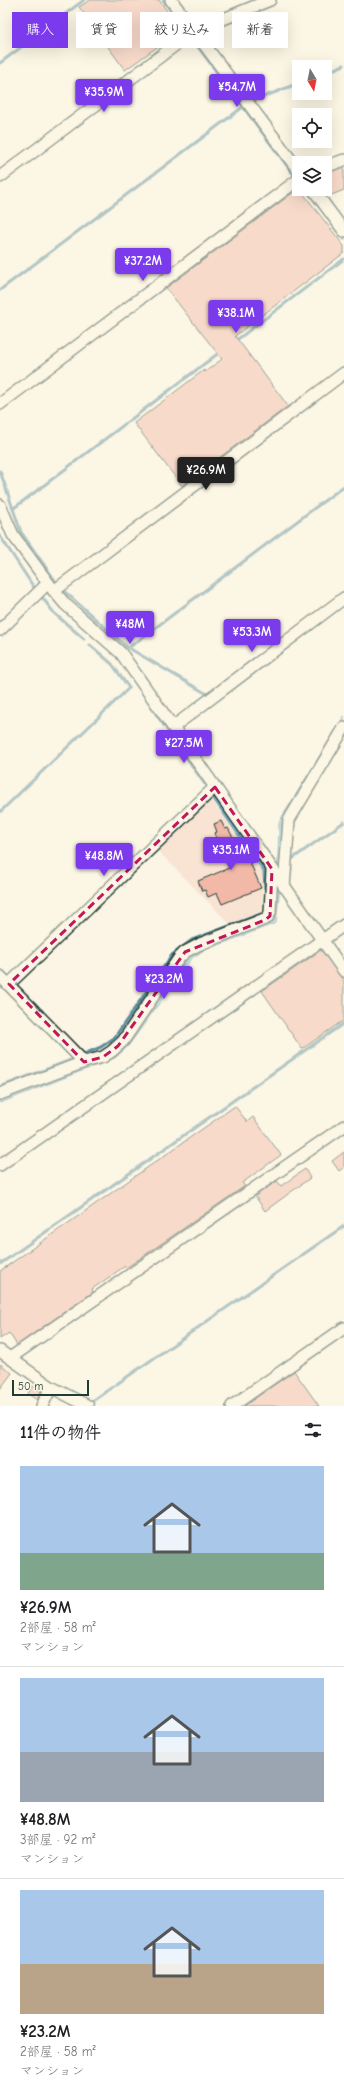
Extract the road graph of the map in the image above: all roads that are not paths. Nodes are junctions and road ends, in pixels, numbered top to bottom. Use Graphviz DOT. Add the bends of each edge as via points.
graph roads {
  1 [pos="171,0"];
  2 [pos="270,0"];
  3 [pos="180,12"];
  4 [pos="224,19"];
  5 [pos="171,48"];
  6 [pos="207,48"];
  7 [pos="344,160"];
  8 [pos="292,161"];
  9 [pos="332,164"];
  10 [pos="0,177"];
  11 [pos="292,184"];
  12 [pos="318,196"];
  13 [pos="344,230"];
  14 [pos="344,373"];
  15 [pos="0,404"];
  16 [pos="0,505"];
  17 [pos="51,587"];
  18 [pos="344,598"];
  19 [pos="0,630"];
  20 [pos="173,727"];
  21 [pos="344,728"];
  22 [pos="215,787"];
  23 [pos="278,878"];
  24 [pos="344,925"];
  25 [pos="322,940"];
  26 [pos="344,971"];
  27 [pos="0,976"];
  28 [pos="9,984"];
  29 [pos="84,1062"];
  30 [pos="0,1094"];
  31 [pos="344,1126"];
  32 [pos="0,1165"];
  33 [pos="344,1328"];
  34 [pos="0,1351"];
  35 [pos="10,1358"];
  36 [pos="51,1387"];
  37 [pos="42,1406"];
  38 [pos="88,1406"];
  39 [pos="232,1406"];
  1 -- 3 [label="street"];
  2 -- 4 [label="street"];
  5 -- 10 [label="street"];
  6 -- 8 [label="street"];
  7 -- 9 [label="street"];
  11 -- 15 [label="street"];
  12 -- 13 [label="street"];
  14 -- 17 [label="street"];
  16 -- 17 [label="street" via="14,535"];
  17 -- 19 [label="street"];
  17 -- 20 [label="street" via="65,604 121,653"];
  18 -- 20 [label="street"];
  20 -- 22 [label="street"];
  21 -- 23 [label="street" via="289,820"];
  22 -- 23 [label="street"];
  22 -- 28 [label="street"];
  23 -- 25 [label="street"];
  23 -- 29 [label="street" via="267,918 185,952 118,1046 103,1057"];
  24 -- 25 [label="street"];
  25 -- 26 [label="street"];
  25 -- 32 [label="street"];
  27 -- 28 [label="street"];
  28 -- 29 [label="street"];
  29 -- 30 [label="street"];
  31 -- 35 [label="street"];
  33 -- 39 [label="street"];
  34 -- 35 [label="street"];
  35 -- 36 [label="street"];
  36 -- 37 [label="street"];
  36 -- 38 [label="street"];
}
